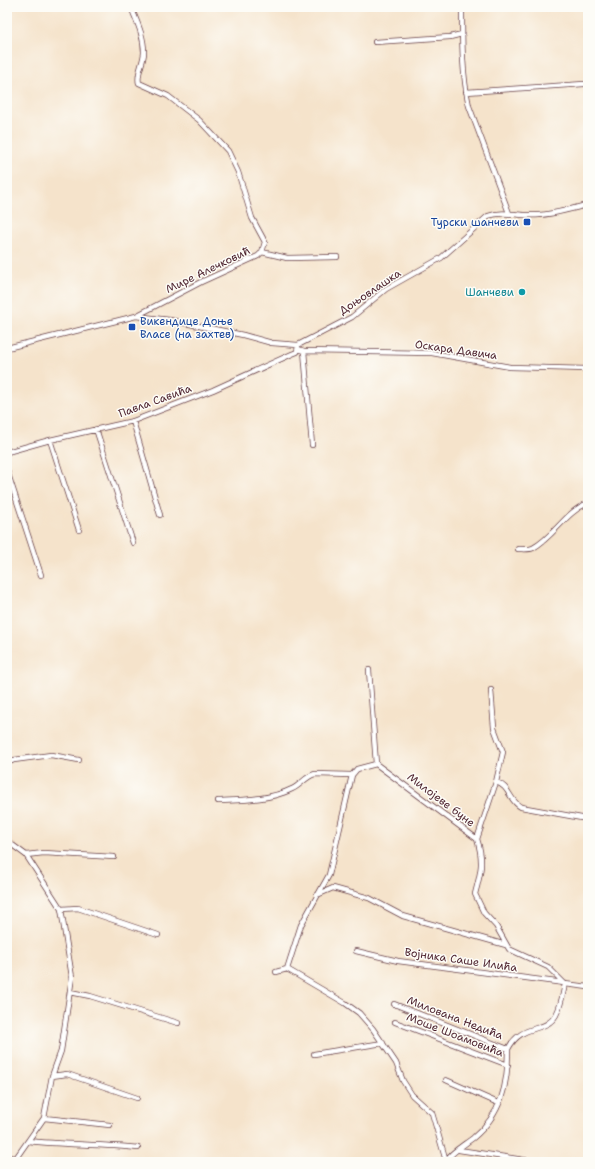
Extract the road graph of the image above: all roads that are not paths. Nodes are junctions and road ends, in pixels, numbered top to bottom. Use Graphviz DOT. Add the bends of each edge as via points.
graph roads {
  1 [pos="131,7"];
  2 [pos="462,7"];
  3 [pos="462,34"];
  4 [pos="375,42"];
  5 [pos="584,84"];
  6 [pos="466,92"];
  7 [pos="588,205"];
  8 [pos="509,213"];
  9 [pos="262,252"];
  10 [pos="337,257"];
  11 [pos="136,316"];
  12 [pos="298,347"];
  13 [pos="7,348"];
  14 [pos="304,351"];
  15 [pos="588,369"];
  16 [pos="133,421"];
  17 [pos="96,429"];
  18 [pos="50,440"];
  19 [pos="312,445"];
  20 [pos="7,452"];
  21 [pos="7,471"];
  22 [pos="588,503"];
  23 [pos="160,515"];
  24 [pos="79,530"];
  25 [pos="133,543"];
  26 [pos="518,549"];
  27 [pos="41,575"];
  28 [pos="370,670"];
  29 [pos="491,690"];
  30 [pos="78,760"];
  31 [pos="7,763"];
  32 [pos="376,764"];
  33 [pos="352,775"];
  34 [pos="496,782"];
  35 [pos="218,802"];
  36 [pos="587,819"];
  37 [pos="477,839"];
  38 [pos="7,840"];
  39 [pos="26,856"];
  40 [pos="114,856"];
  41 [pos="317,895"];
  42 [pos="61,909"];
  43 [pos="158,935"];
  44 [pos="506,945"];
  45 [pos="356,951"];
  46 [pos="287,969"];
  47 [pos="276,972"];
  48 [pos="564,982"];
  49 [pos="588,987"];
  50 [pos="70,992"];
  51 [pos="394,1004"];
  52 [pos="395,1022"];
  53 [pos="178,1023"];
  54 [pos="383,1043"];
  55 [pos="508,1049"];
  56 [pos="314,1054"];
  57 [pos="508,1065"];
  58 [pos="52,1076"];
  59 [pos="446,1080"];
  60 [pos="137,1098"];
  61 [pos="498,1103"];
  62 [pos="44,1118"];
  63 [pos="110,1125"];
  64 [pos="28,1141"];
  65 [pos="138,1148"];
  66 [pos="459,1150"];
  67 [pos="7,1157"];
  68 [pos="16,1158"];
  69 [pos="446,1161"];
  70 [pos="23,1162"];
  71 [pos="537,1162"];
  1 -- 9 [label="street" via="143,38 144,54 139,83 168,96 199,120 228,151 238,172 252,218 265,242"];
  2 -- 3 [label="street"];
  3 -- 4 [label="street"];
  3 -- 6 [label="street"];
  5 -- 6 [label="street"];
  6 -- 8 [label="street" via="475,126"];
  7 -- 8 [label="street, Доњовлашка" via="542,215 520,216"];
  8 -- 12 [label="street, Доњовлашка" via="488,216 441,258 386,289 352,317"];
  9 -- 10 [label="street, Мире Алечковић" via="287,258"];
  9 -- 11 [label="street, Мире Алечковић"];
  11 -- 12 [label="street" via="170,320"];
  11 -- 13 [label="street"];
  12 -- 14 [label="street, Оскара Давича"];
  12 -- 16 [label="street, Павла Савића" via="297,352 213,390"];
  14 -- 15 [label="street, Оскара Давича" via="432,353 510,367"];
  14 -- 19 [label="street"];
  16 -- 17 [label="street, Павла Савића"];
  16 -- 23 [label="street"];
  17 -- 18 [label="street, Павла Савића"];
  17 -- 25 [label="street"];
  18 -- 20 [label="street, Павла Савића"];
  18 -- 24 [label="street"];
  21 -- 27 [label="street"];
  22 -- 26 [label="street" via="563,520 549,536 532,548"];
  28 -- 32 [label="street"];
  29 -- 34 [label="street" via="494,728 503,752"];
  30 -- 31 [label="street" via="51,755"];
  32 -- 33 [label="street" via="357,769"];
  32 -- 37 [label="street, Милојеве буне"];
  33 -- 35 [label="street" via="309,775 293,789 276,795"];
  33 -- 41 [label="street" via="329,875"];
  34 -- 36 [label="street" via="507,788 516,805 520,807"];
  34 -- 37 [label="street"];
  37 -- 44 [label="street, Милојеве буне" via="482,854 482,869 475,894"];
  38 -- 39 [label="street"];
  39 -- 40 [label="street" via="44,852"];
  39 -- 42 [label="street"];
  41 -- 44 [label="street, Милојеве буне" via="333,888 369,898 403,916"];
  41 -- 46 [label="street" via="301,925"];
  42 -- 43 [label="street" via="78,908"];
  42 -- 50 [label="street" via="72,977"];
  44 -- 48 [label="street, Милојеве буне" via="509,949 548,968"];
  45 -- 48 [label="street, Војника Саше Илића" via="398,961"];
  46 -- 47 [label="street"];
  46 -- 54 [label="street" via="345,1002 359,1013"];
  48 -- 49 [label="street, Војника Саше Илића"];
  48 -- 55 [label="street" via="558,1011 552,1019 543,1026 523,1032"];
  50 -- 53 [label="street"];
  50 -- 58 [label="street" via="61,1051"];
  51 -- 55 [label="street, Милована Недића"];
  52 -- 57 [label="street, Моше Шоамовића"];
  54 -- 56 [label="street"];
  54 -- 69 [label="street" via="412,1095 432,1113"];
  55 -- 57 [label="street"];
  57 -- 61 [label="street" via="506,1086"];
  58 -- 60 [label="street" via="66,1074"];
  58 -- 62 [label="street"];
  59 -- 61 [label="street"];
  61 -- 66 [label="street" via="487,1126"];
  62 -- 63 [label="street"];
  62 -- 64 [label="street"];
  64 -- 65 [label="street"];
  64 -- 68 [label="street"];
  66 -- 69 [label="street"];
  66 -- 71 [label="street"];
  67 -- 68 [label="street"];
  68 -- 70 [label="street"];
}
